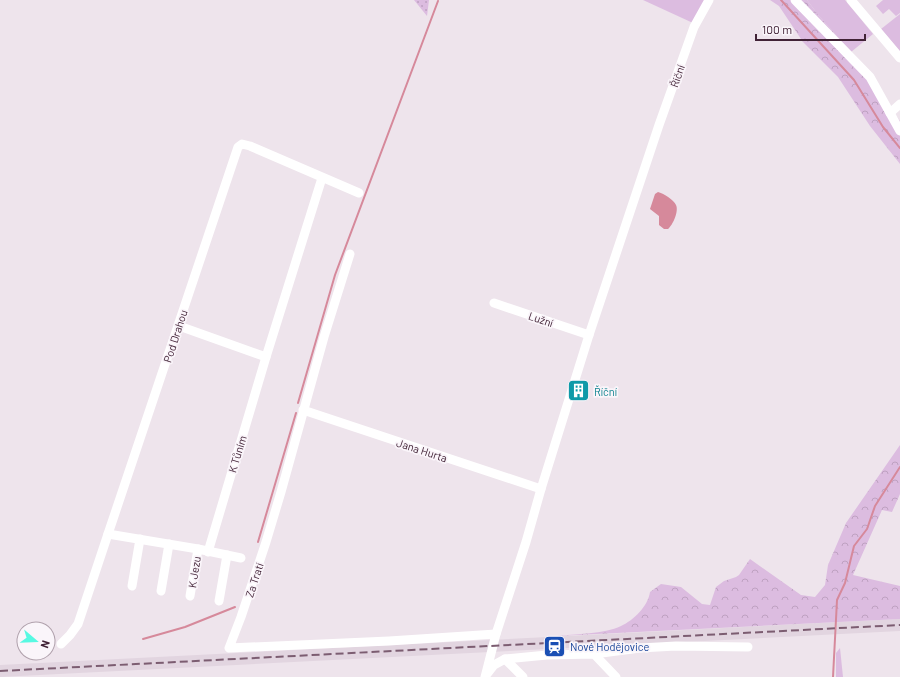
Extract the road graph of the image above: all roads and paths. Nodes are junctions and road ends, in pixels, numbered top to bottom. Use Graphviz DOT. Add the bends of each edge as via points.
graph roads {
  1 [pos="709,0"];
  2 [pos="796,0"];
  3 [pos="851,0"];
  4 [pos="900,58"];
  5 [pos="900,104"];
  6 [pos="890,113"];
  7 [pos="900,131"];
  8 [pos="322,178"];
  9 [pos="359,193"];
  10 [pos="350,254"];
  11 [pos="494,303"];
  12 [pos="179,326"];
  13 [pos="589,335"];
  14 [pos="266,357"];
  15 [pos="303,410"];
  16 [pos="541,488"];
  17 [pos="108,534"];
  18 [pos="140,539"];
  19 [pos="169,544"];
  20 [pos="198,548"];
  21 [pos="208,552"];
  22 [pos="227,555"];
  23 [pos="241,558"];
  24 [pos="132,586"];
  25 [pos="161,591"];
  26 [pos="190,596"];
  27 [pos="219,601"];
  28 [pos="496,634"];
  29 [pos="61,644"];
  30 [pos="748,647"];
  31 [pos="594,654"];
  32 [pos="505,659"];
  33 [pos="485,677"];
  34 [pos="523,677"];
  35 [pos="616,677"];
  1 -- 13 [label="street, Říční" via="694,27"];
  2 -- 6 [label="street" via="870,78"];
  3 -- 4 [label="street"];
  5 -- 6 [label="street"];
  6 -- 7 [label="street"];
  8 -- 9 [label="street, Pod Drahou"];
  8 -- 12 [label="street, Pod Drahou" via="250,146 242,144 238,147"];
  8 -- 14 [label="street, K Tůním"];
  10 -- 15 [label="street, Za Tratí"];
  11 -- 13 [label="street, Lužní"];
  12 -- 14 [label="street"];
  12 -- 17 [label="street, Pod Drahou"];
  13 -- 16 [label="street, Říční"];
  14 -- 21 [label="street, K Tůním"];
  15 -- 16 [label="street, Jana Hurta"];
  15 -- 28 [label="street, Za Tratí" via="266,542 229,648"];
  16 -- 28 [label="street, Říční"];
  17 -- 18 [label="street, K Jezu"];
  17 -- 29 [label="street, Pod Drahou" via="78,624"];
  18 -- 19 [label="street, K Jezu"];
  18 -- 24 [label="street"];
  19 -- 20 [label="street, K Jezu"];
  19 -- 25 [label="street"];
  20 -- 21 [label="street, K Jezu"];
  20 -- 26 [label="street, K Jezu"];
  21 -- 22 [label="street, K Jezu"];
  22 -- 23 [label="street, K Jezu"];
  22 -- 27 [label="street"];
  28 -- 33 [label="street, Říční"];
  30 -- 31 [label="street" via="676,646"];
  31 -- 32 [label="street"];
  31 -- 35 [label="street"];
  32 -- 33 [label="street" via="494,665"];
  32 -- 34 [label="street"];
}
